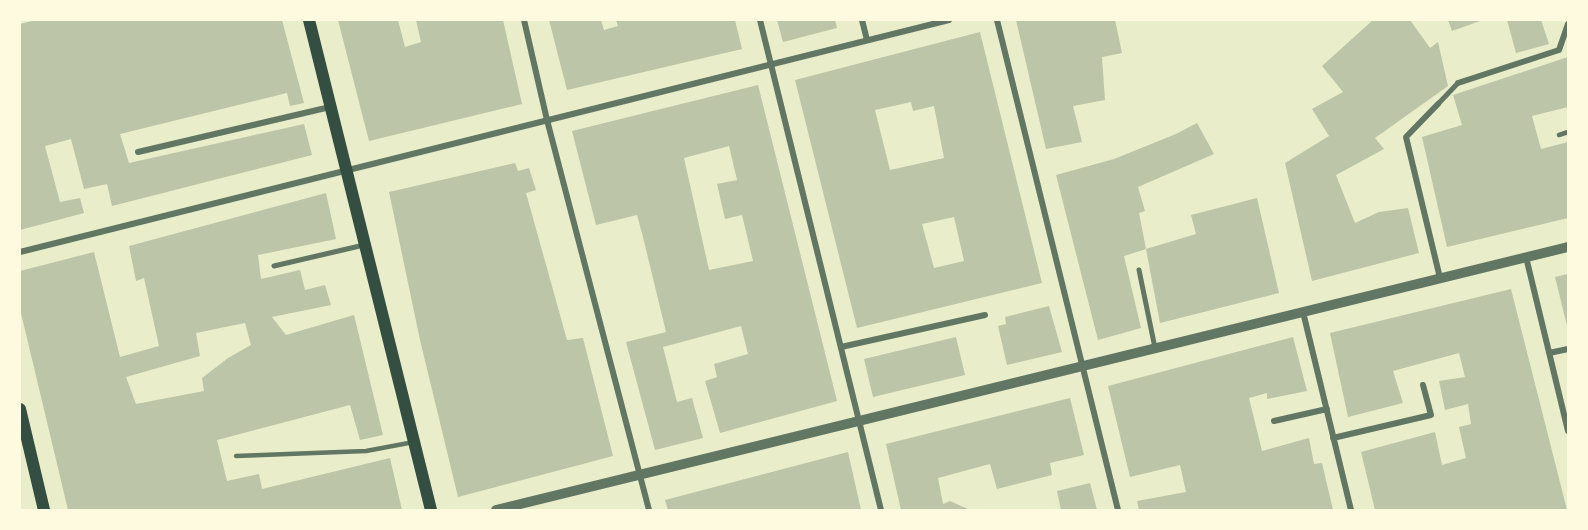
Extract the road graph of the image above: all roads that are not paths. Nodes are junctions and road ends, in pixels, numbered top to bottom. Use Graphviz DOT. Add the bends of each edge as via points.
graph roads {
  1 [pos="309,20"];
  2 [pos="524,20"];
  3 [pos="760,20"];
  4 [pos="862,20"];
  5 [pos="949,20"];
  6 [pos="997,20"];
  7 [pos="1569,24"];
  8 [pos="867,40"];
  9 [pos="770,64"];
  10 [pos="1458,83"];
  11 [pos="1438,104"];
  12 [pos="331,106"];
  13 [pos="547,120"];
  14 [pos="1569,132"];
  15 [pos="1559,135"];
  16 [pos="138,152"];
  17 [pos="346,170"];
  18 [pos="365,245"];
  19 [pos="1569,247"];
  20 [pos="20,252"];
  21 [pos="1526,257"];
  22 [pos="274,266"];
  23 [pos="1139,270"];
  24 [pos="1440,278"];
  25 [pos="1303,312"];
  26 [pos="985,315"];
  27 [pos="841,347"];
  28 [pos="1155,348"];
  29 [pos="1569,349"];
  30 [pos="1550,353"];
  31 [pos="1083,366"];
  32 [pos="1423,385"];
  33 [pos="20,409"];
  34 [pos="1327,409"];
  35 [pos="859,421"];
  36 [pos="1274,421"];
  37 [pos="1569,431"];
  38 [pos="1333,438"];
  39 [pos="414,442"];
  40 [pos="236,456"];
  41 [pos="640,475"];
  42 [pos="44,510"];
  43 [pos="431,510"];
  44 [pos="496,510"];
  45 [pos="649,510"];
  46 [pos="881,510"];
  47 [pos="1118,510"];
  48 [pos="1351,510"];
  1 -- 12 [label="main road"];
  2 -- 13 [label="street"];
  3 -- 9 [label="street"];
  4 -- 8 [label="street"];
  5 -- 8 [label="street"];
  6 -- 31 [label="street"];
  7 -- 10 [label="street" via="1559,50"];
  8 -- 9 [label="street"];
  9 -- 13 [label="street"];
  9 -- 27 [label="street"];
  10 -- 11 [label="street"];
  11 -- 24 [label="street" via="1406,137"];
  12 -- 16 [label="street"];
  12 -- 17 [label="main road"];
  13 -- 17 [label="street"];
  13 -- 41 [label="street"];
  14 -- 15 [label="lane"];
  17 -- 18 [label="main road"];
  17 -- 20 [label="street"];
  18 -- 22 [label="street"];
  18 -- 39 [label="main road"];
  19 -- 21 [label="street"];
  21 -- 24 [label="street"];
  21 -- 30 [label="street"];
  23 -- 28 [label="street"];
  24 -- 25 [label="street"];
  25 -- 28 [label="street"];
  25 -- 34 [label="street"];
  26 -- 27 [label="street"];
  27 -- 35 [label="street"];
  28 -- 31 [label="street"];
  29 -- 30 [label="street"];
  30 -- 37 [label="street"];
  31 -- 35 [label="street"];
  31 -- 47 [label="street"];
  32 -- 38 [label="street" via="1431,415"];
  33 -- 42 [label="main road"];
  34 -- 36 [label="street"];
  34 -- 38 [label="street"];
  35 -- 41 [label="street"];
  35 -- 46 [label="street"];
  38 -- 48 [label="street"];
  39 -- 40 [label="lane" via="366,451"];
  39 -- 43 [label="main road"];
  41 -- 44 [label="street"];
  41 -- 45 [label="street"];
}
